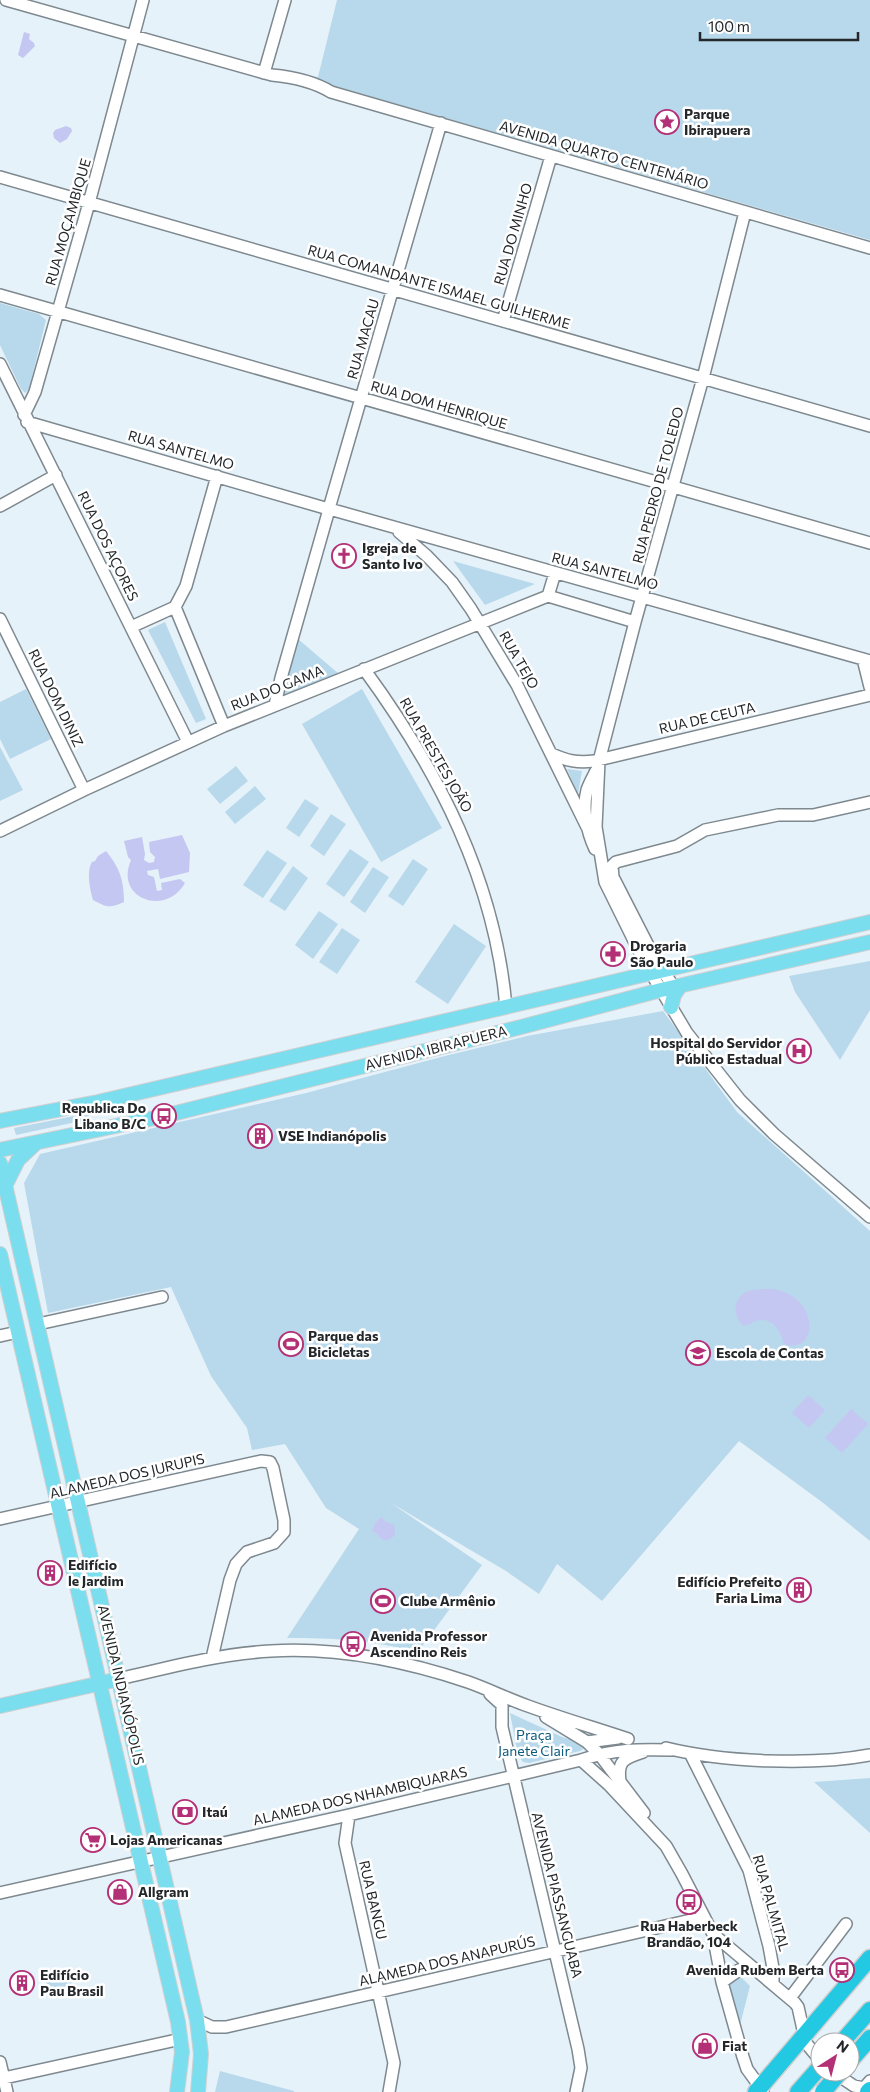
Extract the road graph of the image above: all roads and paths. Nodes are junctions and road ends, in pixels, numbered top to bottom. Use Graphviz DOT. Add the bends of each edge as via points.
graph roads {
  1 [pos="6,0"];
  2 [pos="143,0"];
  3 [pos="284,0"];
  4 [pos="134,36"];
  5 [pos="268,74"];
  6 [pos="440,123"];
  7 [pos="551,156"];
  8 [pos="0,177"];
  9 [pos="89,203"];
  10 [pos="745,212"];
  11 [pos="870,248"];
  12 [pos="392,290"];
  13 [pos="0,295"];
  14 [pos="58,311"];
  15 [pos="503,321"];
  16 [pos="0,364"];
  17 [pos="703,378"];
  18 [pos="361,398"];
  19 [pos="26,418"];
  20 [pos="870,426"];
  21 [pos="56,475"];
  22 [pos="217,476"];
  23 [pos="673,486"];
  24 [pos="0,506"];
  25 [pos="329,509"];
  26 [pos="396,529"];
  27 [pos="870,543"];
  28 [pos="555,573"];
  29 [pos="548,596"];
  30 [pos="643,596"];
  31 [pos="175,607"];
  32 [pos="0,619"];
  33 [pos="636,622"];
  34 [pos="480,623"];
  35 [pos="130,627"];
  36 [pos="866,660"];
  37 [pos="364,669"];
  38 [pos="870,687"];
  39 [pos="870,695"];
  40 [pos="275,705"];
  41 [pos="224,726"];
  42 [pos="188,742"];
  43 [pos="552,754"];
  44 [pos="599,762"];
  45 [pos="84,790"];
  46 [pos="870,802"];
  47 [pos="592,827"];
  48 [pos="0,831"];
  49 [pos="616,862"];
  50 [pos="602,866"];
  51 [pos="613,876"];
  52 [pos="870,922"];
  53 [pos="870,942"];
  54 [pos="657,972"];
  55 [pos="671,988"];
  56 [pos="506,1006"];
  57 [pos="671,1007"];
  58 [pos="0,1121"];
  59 [pos="38,1141"];
  60 [pos="0,1150"];
  61 [pos="0,1164"];
  62 [pos="5,1186"];
  63 [pos="870,1217"];
  64 [pos="0,1254"];
  65 [pos="162,1297"];
  66 [pos="38,1324"];
  67 [pos="18,1332"];
  68 [pos="0,1336"];
  69 [pos="79,1502"];
  70 [pos="58,1506"];
  71 [pos="0,1519"];
  72 [pos="212,1658"];
  73 [pos="119,1679"];
  74 [pos="99,1684"];
  75 [pos="485,1689"];
  76 [pos="521,1704"];
  77 [pos="502,1705"];
  78 [pos="0,1706"];
  79 [pos="628,1739"];
  80 [pos="587,1742"];
  81 [pos="654,1749"];
  82 [pos="672,1750"];
  83 [pos="599,1754"];
  84 [pos="690,1754"];
  85 [pos="870,1754"];
  86 [pos="581,1760"];
  87 [pos="513,1776"];
  88 [pos="620,1780"];
  89 [pos="349,1815"];
  90 [pos="647,1825"];
  91 [pos="160,1856"];
  92 [pos="140,1861"];
  93 [pos="0,1893"];
  94 [pos="704,1917"];
  95 [pos="846,1924"];
  96 [pos="713,1934"];
  97 [pos="556,1952"];
  98 [pos="870,1958"];
  99 [pos="754,1968"];
  100 [pos="722,1982"];
  101 [pos="773,1983"];
  102 [pos="378,1992"];
  103 [pos="790,1998"];
  104 [pos="870,2010"];
  105 [pos="197,2020"];
  106 [pos="851,2032"];
  107 [pos="804,2036"];
  108 [pos="870,2038"];
  109 [pos="181,2039"];
  110 [pos="810,2047"];
  111 [pos="860,2050"];
  112 [pos="0,2062"];
  113 [pos="810,2078"];
  114 [pos="2,2079"];
  115 [pos="870,2081"];
  116 [pos="832,2082"];
  117 [pos="848,2082"];
  118 [pos="760,2090"];
  119 [pos="7,2092"];
  120 [pos="177,2092"];
  121 [pos="198,2092"];
  122 [pos="389,2092"];
  123 [pos="576,2092"];
  124 [pos="798,2092"];
  125 [pos="823,2092"];
  1 -- 4 [label="street, AVENIDA QUARTO CENTENÁRIO"];
  2 -- 4 [label="street, RUA MOÇAMBIQUE"];
  3 -- 5 [label="street"];
  4 -- 5 [label="street, AVENIDA QUARTO CENTENÁRIO"];
  4 -- 9 [label="street, RUA MOÇAMBIQUE"];
  5 -- 6 [label="street, AVENIDA QUARTO CENTENÁRIO" via="320,85 331,92"];
  6 -- 7 [label="street, AVENIDA QUARTO CENTENÁRIO"];
  6 -- 12 [label="street, RUA MACAU"];
  7 -- 10 [label="street, AVENIDA QUARTO CENTENÁRIO"];
  7 -- 15 [label="street, RUA DO MINHO"];
  8 -- 9 [label="street, RUA COMANDANTE ISMAEL GUILHERME"];
  9 -- 12 [label="street, RUA COMANDANTE ISMAEL GUILHERME"];
  9 -- 14 [label="street, RUA MOÇAMBIQUE"];
  10 -- 11 [label="street, AVENIDA QUARTO CENTENÁRIO"];
  10 -- 17 [label="street, RUA PEDRO DE TOLEDO"];
  12 -- 15 [label="street, RUA COMANDANTE ISMAEL GUILHERME"];
  12 -- 18 [label="street, RUA MACAU"];
  13 -- 14 [label="street, RUA DOM HENRIQUE"];
  14 -- 18 [label="street, RUA DOM HENRIQUE"];
  14 -- 19 [label="street, RUA MOÇAMBIQUE"];
  15 -- 17 [label="street, RUA COMANDANTE ISMAEL GUILHERME"];
  16 -- 19 [label="street, RUA DOS AÇORES"];
  17 -- 20 [label="street, RUA COMANDANTE ISMAEL GUILHERME"];
  17 -- 23 [label="street, RUA PEDRO DE TOLEDO"];
  18 -- 23 [label="street, RUA DOM HENRIQUE"];
  18 -- 25 [label="street, RUA MACAU"];
  19 -- 21 [label="street, RUA DOS AÇORES"];
  19 -- 22 [label="street, RUA SANTELMO"];
  21 -- 24 [label="street"];
  21 -- 35 [label="street, RUA DOS AÇORES"];
  22 -- 25 [label="street, RUA SANTELMO"];
  22 -- 31 [label="street" via="186,586"];
  23 -- 27 [label="street, RUA DOM HENRIQUE"];
  23 -- 30 [label="street, RUA PEDRO DE TOLEDO"];
  25 -- 26 [label="street, RUA SANTELMO"];
  25 -- 40 [label="street, RUA MACAU"];
  26 -- 28 [label="street, RUA SANTELMO"];
  26 -- 34 [label="street, RUA TEJO" via="452,582"];
  28 -- 29 [label="street"];
  28 -- 30 [label="street, RUA SANTELMO"];
  29 -- 33 [label="street"];
  29 -- 34 [label="street, RUA DO GAMA"];
  30 -- 33 [label="street, RUA PEDRO DE TOLEDO"];
  30 -- 36 [label="street, RUA SANTELMO"];
  31 -- 35 [label="street"];
  31 -- 41 [label="street"];
  32 -- 45 [label="street, RUA DOM DINIZ"];
  33 -- 44 [label="street, RUA PEDRO DE TOLEDO"];
  34 -- 37 [label="street, RUA DO GAMA"];
  34 -- 43 [label="street, RUA TEJO" via="517,685"];
  35 -- 42 [label="street, RUA DOS AÇORES"];
  36 -- 38 [label="street"];
  37 -- 40 [label="street, RUA DO GAMA"];
  37 -- 56 [label="street, RUA PRESTES JOÃO" via="413,740 447,800 466,843 497,938"];
  39 -- 44 [label="street, RUA DE CEUTA"];
  40 -- 41 [label="street, RUA DO GAMA"];
  41 -- 42 [label="street, RUA DO GAMA"];
  42 -- 45 [label="street, RUA DO GAMA"];
  43 -- 44 [label="street, RUA DE CEUTA" via="574,762"];
  43 -- 47 [label="street, RUA TEJO"];
  44 -- 47 [label="street, RUA PEDRO DE TOLEDO" via="587,790"];
  45 -- 48 [label="street, RUA DO GAMA"];
  46 -- 49 [label="street" via="813,815 778,815 705,830 677,846"];
  47 -- 49 [label="street" via="607,854"];
  47 -- 50 [label="street, RUA PEDRO DE TOLEDO"];
  49 -- 51 [label="street" via="612,866"];
  50 -- 51 [label="street, RUA PEDRO DE TOLEDO"];
  50 -- 54 [label="street, RUA PEDRO DE TOLEDO" via="605,882"];
  51 -- 54 [label="street, RUA PEDRO DE TOLEDO"];
  52 -- 54 [label="main road, AVENIDA IBIRAPUERA"];
  53 -- 55 [label="main road, AVENIDA IBIRAPUERA"];
  54 -- 55 [label="street, RUA PEDRO DE TOLEDO"];
  54 -- 56 [label="main road, AVENIDA IBIRAPUERA"];
  55 -- 57 [label="main road" via="674,995"];
  55 -- 59 [label="main road, AVENIDA IBIRAPUERA" via="164,1116"];
  56 -- 58 [label="main road, AVENIDA IBIRAPUERA" via="98,1102"];
  57 -- 63 [label="street" via="740,1100 774,1134"];
  59 -- 60 [label="main road, AVENIDA IBIRAPUERA"];
  59 -- 62 [label="main road" via="18,1160"];
  61 -- 62 [label="main road, AVENIDA INDIANÓPOLIS"];
  62 -- 66 [label="main road, AVENIDA INDIANÓPOLIS"];
  64 -- 67 [label="main road, AVENIDA INDIANÓPOLIS"];
  65 -- 66 [label="street"];
  66 -- 69 [label="main road, AVENIDA INDIANÓPOLIS"];
  67 -- 68 [label="street"];
  67 -- 70 [label="main road, AVENIDA INDIANÓPOLIS"];
  69 -- 70 [label="street, ALAMEDA DOS JURUPIS"];
  69 -- 72 [label="street, ALAMEDA DOS JURUPIS" via="261,1461 270,1462 284,1532 274,1543 247,1552 236,1564"];
  69 -- 73 [label="main road, AVENIDA INDIANÓPOLIS"];
  70 -- 71 [label="street, ALAMEDA DOS JURUPIS"];
  70 -- 74 [label="main road, AVENIDA INDIANÓPOLIS"];
  72 -- 73 [label="street"];
  72 -- 75 [label="street" via="273,1651 346,1653 424,1668"];
  73 -- 74 [label="main road"];
  73 -- 91 [label="main road, AVENIDA INDIANÓPOLIS"];
  74 -- 78 [label="main road"];
  74 -- 92 [label="main road, AVENIDA INDIANÓPOLIS"];
  75 -- 76 [label="street"];
  75 -- 77 [label="street"];
  76 -- 77 [label="street"];
  76 -- 79 [label="street"];
  76 -- 80 [label="street"];
  77 -- 87 [label="street, AVENIDA PIASSANGUABA" via="502,1727"];
  79 -- 80 [label="street" via="606,1738"];
  79 -- 82 [label="street"];
  80 -- 83 [label="street"];
  81 -- 82 [label="street, ALAMEDA DOS NHAMBIQUARAS"];
  81 -- 83 [label="street, ALAMEDA DOS NHAMBIQUARAS"];
  81 -- 88 [label="street" via="624,1759 619,1766"];
  82 -- 84 [label="street"];
  83 -- 86 [label="street, ALAMEDA DOS NHAMBIQUARAS"];
  83 -- 88 [label="street"];
  84 -- 85 [label="street" via="790,1761"];
  84 -- 101 [label="street, RUA PALMITAL" via="748,1870 769,1946"];
  86 -- 87 [label="street, ALAMEDA DOS NHAMBIQUARAS"];
  86 -- 90 [label="street"];
  87 -- 89 [label="street, ALAMEDA DOS NHAMBIQUARAS"];
  87 -- 97 [label="street, AVENIDA PIASSANGUABA"];
  88 -- 90 [label="street" via="651,1823"];
  89 -- 91 [label="street, ALAMEDA DOS NHAMBIQUARAS"];
  89 -- 102 [label="street, RUA BANGU" via="345,1843"];
  90 -- 94 [label="street" via="666,1846"];
  91 -- 92 [label="street, ALAMEDA DOS NHAMBIQUARAS"];
  91 -- 105 [label="main road, AVENIDA INDIANÓPOLIS"];
  92 -- 93 [label="street, ALAMEDA DOS NHAMBIQUARAS"];
  92 -- 109 [label="main road, AVENIDA INDIANÓPOLIS"];
  94 -- 96 [label="street"];
  94 -- 97 [label="street, ALAMEDA DOS ANAPURÚS"];
  95 -- 103 [label="street"];
  96 -- 99 [label="street"];
  96 -- 100 [label="street"];
  97 -- 102 [label="street, ALAMEDA DOS ANAPURÚS"];
  97 -- 123 [label="street, AVENIDA PIASSANGUABA" via="581,2062"];
  98 -- 107 [label="highway"];
  99 -- 100 [label="street" via="739,1970"];
  99 -- 101 [label="street"];
  100 -- 118 [label="street" via="743,2057"];
  101 -- 103 [label="street"];
  102 -- 105 [label="street, ALAMEDA DOS ANAPURÚS" via="226,2027 212,2027"];
  102 -- 122 [label="street, RUA BANGU" via="394,2062"];
  103 -- 107 [label="street" via="798,2007"];
  104 -- 106 [label="highway"];
  105 -- 121 [label="main road, AVENIDA INDIANÓPOLIS" via="202,2054"];
  107 -- 110 [label="street"];
  107 -- 118 [label="highway"];
  108 -- 111 [label="highway"];
  109 -- 114 [label="street"];
  109 -- 120 [label="main road, AVENIDA INDIANÓPOLIS"];
  112 -- 114 [label="street"];
  113 -- 124 [label="highway"];
  114 -- 119 [label="street"];
  115 -- 117 [label="street" via="864,2088"];
  116 -- 125 [label="highway, bridge"];
}
